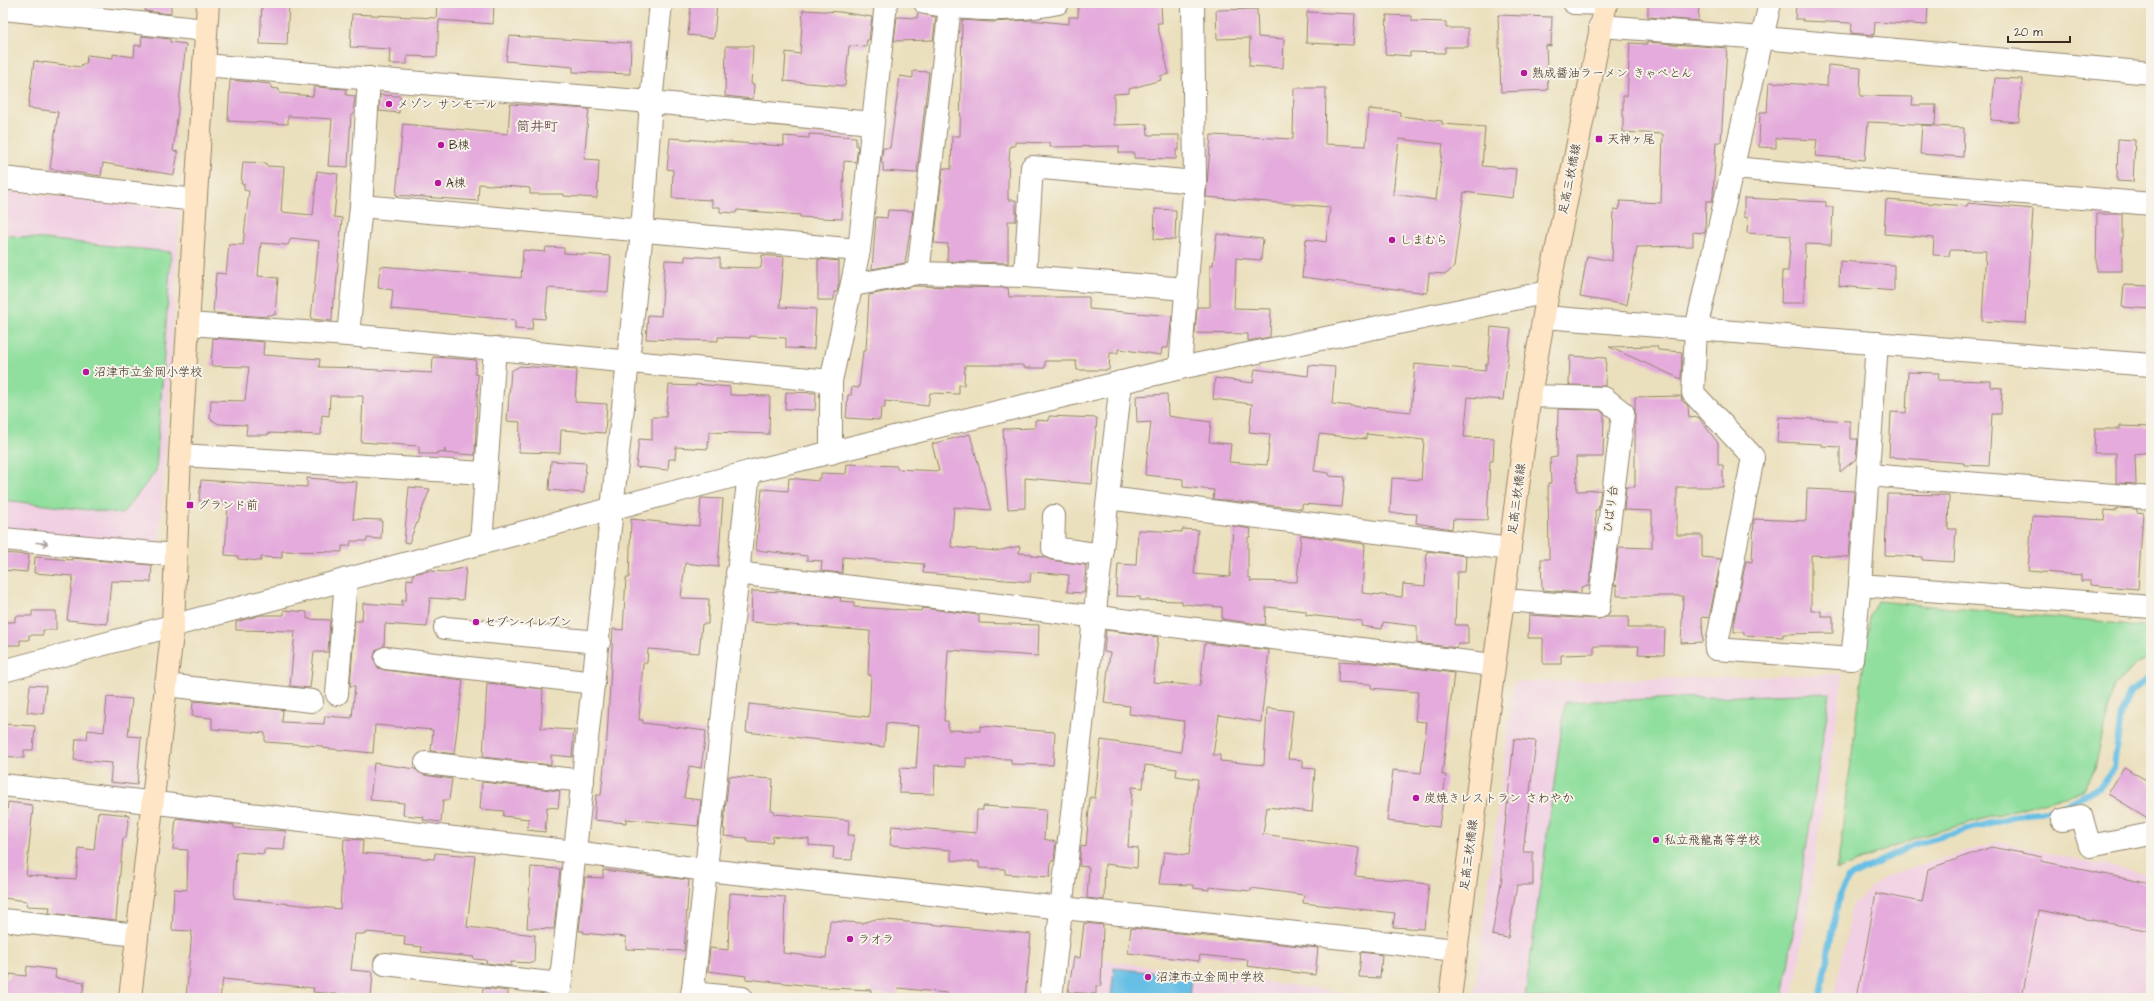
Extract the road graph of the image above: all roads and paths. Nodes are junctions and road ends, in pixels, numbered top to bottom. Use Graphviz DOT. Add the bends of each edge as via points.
graph roads {
  1 [pos="208,3"];
  2 [pos="661,3"];
  3 [pos="886,3"];
  4 [pos="925,3"];
  5 [pos="1058,3"];
  6 [pos="1193,3"];
  7 [pos="1574,3"];
  8 [pos="1770,3"];
  9 [pos="1606,4"];
  10 [pos="1035,5"];
  11 [pos="950,7"];
  12 [pos="3,8"];
  13 [pos="1600,26"];
  14 [pos="206,30"];
  15 [pos="1763,38"];
  16 [pos="204,66"];
  17 [pos="2151,73"];
  18 [pos="369,78"];
  19 [pos="651,102"];
  20 [pos="872,123"];
  21 [pos="1733,168"];
  22 [pos="3,178"];
  23 [pos="1195,182"];
  24 [pos="195,200"];
  25 [pos="2151,204"];
  26 [pos="361,206"];
  27 [pos="642,232"];
  28 [pos="858,250"];
  29 [pos="918,273"];
  30 [pos="1025,276"];
  31 [pos="853,285"];
  32 [pos="1186,289"];
  33 [pos="1548,292"];
  34 [pos="1544,317"];
  35 [pos="188,324"];
  36 [pos="1696,329"];
  37 [pos="348,335"];
  38 [pos="1877,342"];
  39 [pos="495,348"];
  40 [pos="628,362"];
  41 [pos="2151,365"];
  42 [pos="1180,368"];
  43 [pos="831,381"];
  44 [pos="1121,382"];
  45 [pos="1530,396"];
  46 [pos="831,453"];
  47 [pos="180,455"];
  48 [pos="748,472"];
  49 [pos="484,473"];
  50 [pos="1868,475"];
  51 [pos="1108,498"];
  52 [pos="2151,498"];
  53 [pos="614,507"];
  54 [pos="1054,516"];
  55 [pos="3,539"];
  56 [pos="481,543"];
  57 [pos="1510,549"];
  58 [pos="1102,554"];
  59 [pos="174,555"];
  60 [pos="738,573"];
  61 [pos="346,579"];
  62 [pos="1860,585"];
  63 [pos="1503,600"];
  64 [pos="2151,607"];
  65 [pos="1094,617"];
  66 [pos="172,625"];
  67 [pos="444,628"];
  68 [pos="599,642"];
  69 [pos="386,658"];
  70 [pos="1493,665"];
  71 [pos="3,671"];
  72 [pos="594,683"];
  73 [pos="165,685"];
  74 [pos="337,694"];
  75 [pos="312,702"];
  76 [pos="426,763"];
  77 [pos="583,781"];
  78 [pos="3,785"];
  79 [pos="152,803"];
  80 [pos="2062,820"];
  81 [pos="2151,834"];
  82 [pos="576,852"];
  83 [pos="706,870"];
  84 [pos="1061,907"];
  85 [pos="3,920"];
  86 [pos="138,936"];
  87 [pos="1456,950"];
  88 [pos="385,964"];
  89 [pos="560,991"];
  90 [pos="692,995"];
  91 [pos="130,998"];
  92 [pos="742,998"];
  93 [pos="1051,998"];
  94 [pos="1450,998"];
  1 -- 14 [label="main road"];
  2 -- 19 [label="street"];
  3 -- 20 [label="street"];
  4 -- 11 [label="street"];
  5 -- 10 [label="street"];
  6 -- 23 [label="street"];
  7 -- 9 [label="street"];
  8 -- 15 [label="street"];
  9 -- 13 [label="main road, 足高三枚橋線"];
  10 -- 11 [label="street"];
  11 -- 29 [label="street"];
  12 -- 14 [label="street"];
  13 -- 15 [label="street"];
  13 -- 33 [label="main road, 足高三枚橋線"];
  14 -- 16 [label="main road"];
  15 -- 17 [label="street"];
  15 -- 21 [label="street"];
  16 -- 18 [label="street"];
  16 -- 24 [label="main road"];
  18 -- 19 [label="street"];
  18 -- 26 [label="street"];
  19 -- 20 [label="street"];
  19 -- 27 [label="street"];
  20 -- 28 [label="street"];
  21 -- 25 [label="street"];
  21 -- 36 [label="street"];
  22 -- 24 [label="street"];
  23 -- 30 [label="street" via="1032,167"];
  23 -- 32 [label="street"];
  24 -- 35 [label="main road"];
  26 -- 27 [label="street"];
  26 -- 37 [label="street"];
  27 -- 28 [label="street"];
  27 -- 40 [label="street"];
  28 -- 31 [label="street"];
  29 -- 30 [label="street"];
  29 -- 31 [label="street"];
  30 -- 32 [label="street"];
  31 -- 43 [label="street"];
  32 -- 42 [label="street"];
  33 -- 34 [label="main road, 足高三枚橋線"];
  33 -- 42 [label="street"];
  34 -- 36 [label="street"];
  34 -- 45 [label="main road, 足高三枚橋線"];
  35 -- 37 [label="street"];
  35 -- 47 [label="main road"];
  36 -- 38 [label="street"];
  36 -- 62 [label="street" via="1693,393 1753,457 1716,649 1852,660"];
  37 -- 39 [label="street"];
  38 -- 41 [label="street"];
  38 -- 50 [label="street"];
  39 -- 40 [label="street"];
  39 -- 49 [label="street"];
  40 -- 43 [label="street"];
  40 -- 53 [label="street"];
  42 -- 44 [label="street"];
  43 -- 46 [label="street"];
  44 -- 46 [label="street"];
  44 -- 51 [label="street"];
  45 -- 57 [label="main road, 足高三枚橋線"];
  45 -- 63 [label="street, ひばり台" via="1604,398 1623,413 1599,607"];
  46 -- 48 [label="street"];
  47 -- 49 [label="street"];
  47 -- 59 [label="main road"];
  48 -- 53 [label="street"];
  48 -- 60 [label="street"];
  49 -- 56 [label="street"];
  50 -- 52 [label="street"];
  50 -- 62 [label="street"];
  51 -- 57 [label="street"];
  51 -- 58 [label="street"];
  53 -- 56 [label="street"];
  53 -- 68 [label="street"];
  54 -- 58 [label="street" via="1053,548"];
  55 -- 59 [label="street, one-way"];
  56 -- 61 [label="street"];
  57 -- 63 [label="main road, 足高三枚橋線"];
  58 -- 65 [label="street"];
  59 -- 66 [label="main road"];
  60 -- 65 [label="street"];
  60 -- 83 [label="street"];
  61 -- 66 [label="street"];
  61 -- 74 [label="street"];
  62 -- 64 [label="street"];
  63 -- 70 [label="main road, 足高三枚橋線"];
  65 -- 70 [label="street"];
  65 -- 84 [label="street"];
  66 -- 71 [label="street"];
  66 -- 73 [label="main road"];
  67 -- 68 [label="street"];
  68 -- 72 [label="street"];
  69 -- 72 [label="street"];
  70 -- 87 [label="main road, 足高三枚橋線"];
  72 -- 77 [label="street"];
  73 -- 75 [label="street"];
  73 -- 79 [label="main road"];
  76 -- 77 [label="street"];
  77 -- 82 [label="street"];
  78 -- 79 [label="street"];
  79 -- 82 [label="street"];
  79 -- 86 [label="main road"];
  80 -- 81 [label="street" via="2082,816 2090,846"];
  82 -- 83 [label="street"];
  82 -- 89 [label="street"];
  83 -- 84 [label="street"];
  83 -- 90 [label="street"];
  84 -- 87 [label="street"];
  84 -- 93 [label="street"];
  85 -- 86 [label="street"];
  86 -- 91 [label="main road"];
  87 -- 94 [label="main road, 足高三枚橋線"];
  88 -- 89 [label="street"];
  90 -- 92 [label="street"];
}
